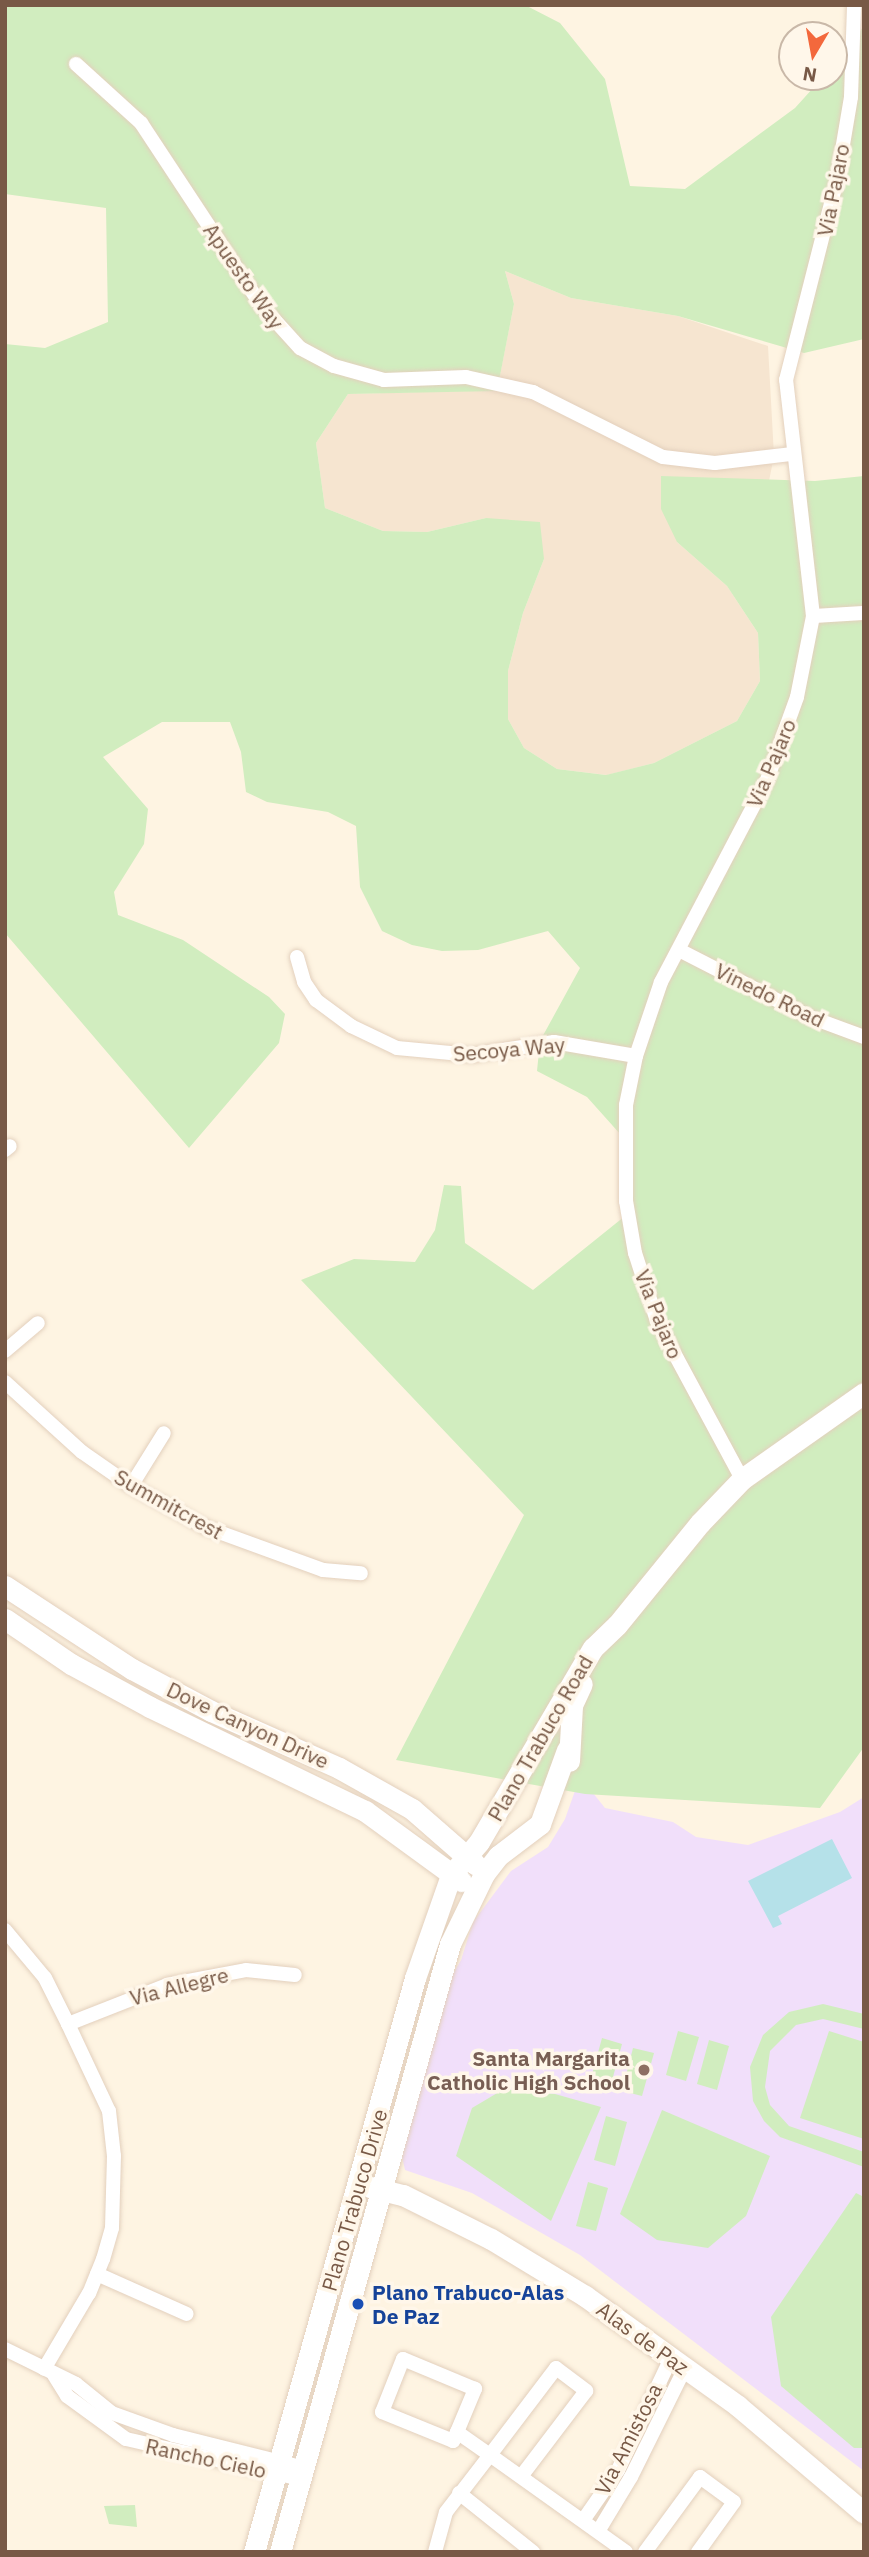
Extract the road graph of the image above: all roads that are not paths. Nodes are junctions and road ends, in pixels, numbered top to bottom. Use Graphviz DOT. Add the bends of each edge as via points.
graph roads {
  1 [pos="854,5"];
  2 [pos="76,64"];
  3 [pos="792,454"];
  4 [pos="864,613"];
  5 [pos="813,616"];
  6 [pos="678,950"];
  7 [pos="297,957"];
  8 [pos="864,1037"];
  9 [pos="636,1056"];
  10 [pos="38,1323"];
  11 [pos="5,1352"];
  12 [pos="5,1382"];
  13 [pos="864,1393"];
  14 [pos="164,1433"];
  15 [pos="742,1479"];
  16 [pos="131,1486"];
  17 [pos="361,1573"];
  18 [pos="5,1586"];
  19 [pos="5,1619"];
  20 [pos="617,1625"];
  21 [pos="467,1855"];
  22 [pos="451,1874"];
  23 [pos="479,1881"];
  24 [pos="8,1939"];
  25 [pos="295,1975"];
  26 [pos="68,2024"];
  27 [pos="360,2184"];
  28 [pos="383,2190"];
  29 [pos="97,2274"];
  30 [pos="187,2314"];
  31 [pos="5,2349"];
  32 [pos="678,2363"];
  33 [pos="49,2372"];
  34 [pos="112,2413"];
  35 [pos="106,2428"];
  36 [pos="150,2428"];
  37 [pos="457,2432"];
  38 [pos="143,2445"];
  39 [pos="490,2455"];
  40 [pos="278,2467"];
  41 [pos="302,2474"];
  42 [pos="523,2474"];
  43 [pos="459,2493"];
  44 [pos="864,2513"];
  45 [pos="584,2519"];
  46 [pos="598,2530"];
  47 [pos="254,2552"];
  48 [pos="279,2552"];
  49 [pos="435,2552"];
  50 [pos="533,2552"];
  51 [pos="626,2552"];
  52 [pos="645,2552"];
  53 [pos="698,2552"];
  1 -- 3 [label="street, Via Pajaro" via="851,97 837,180 789,358 786,380"];
  2 -- 3 [label="street, Apuesto Way" via="141,123 282,332 334,366 384,380 466,377 533,391 663,457 715,463"];
  3 -- 5 [label="street, Via Pajaro"];
  4 -- 5 [label="street"];
  5 -- 6 [label="street, Via Pajaro" via="785,739"];
  6 -- 8 [label="street, Vinedo Road" via="810,1017"];
  6 -- 9 [label="street, Via Pajaro" via="661,982"];
  7 -- 9 [label="street, Secoya Way" via="304,982 316,1000 351,1026 397,1048 472,1055 554,1042"];
  9 -- 15 [label="street, Via Pajaro" via="626,1105 623,1157 635,1253 657,1321"];
  10 -- 11 [label="street"];
  12 -- 16 [label="street, Summitcrest" via="82,1452"];
  13 -- 15 [label="street, Plano Trabuco Road"];
  14 -- 16 [label="street"];
  15 -- 20 [label="street, Plano Trabuco Road" via="699,1523"];
  16 -- 17 [label="street, Summitcrest" via="205,1527 258,1548 323,1570"];
  18 -- 21 [label="street, Dove Canyon Drive" via="132,1669 388,1795"];
  19 -- 22 [label="street, Dove Canyon Drive" via="71,1664 150,1707 365,1811"];
  20 -- 21 [label="street, Plano Trabuco Road" via="593,1648 498,1812"];
  20 -- 23 [label="street, Plano Trabuco Road" via="572,1705 567,1750 546,1811 529,1835 498,1856"];
  21 -- 22 [label="street, Plano Trabuco Drive"];
  21 -- 23 [label="street, Dove Canyon Drive"];
  22 -- 23 [label="street, Dove Canyon Drive"];
  22 -- 27 [label="street, Plano Trabuco Drive" via="415,1978"];
  23 -- 28 [label="street, Plano Trabuco Drive" via="450,1944"];
  24 -- 26 [label="street" via="45,1978"];
  25 -- 26 [label="street, Via Allegre" via="246,1970 167,1984"];
  26 -- 29 [label="street" via="110,2122 112,2228"];
  27 -- 28 [label="street, Alas de Paz"];
  27 -- 40 [label="street, Plano Trabuco Drive"];
  28 -- 32 [label="street, Alas de Paz" via="403,2195 491,2239 585,2296"];
  28 -- 41 [label="street, Plano Trabuco Drive"];
  29 -- 30 [label="street"];
  29 -- 33 [label="street"];
  31 -- 33 [label="street, Rancho Cielo"];
  32 -- 44 [label="street, Alas de Paz" via="738,2406"];
  32 -- 45 [label="street, Via Amistosa" via="618,2470"];
  32 -- 46 [label="street, Via Amistosa" via="631,2477"];
  33 -- 34 [label="street, Rancho Cielo" via="76,2384"];
  33 -- 35 [label="street, Rancho Cielo" via="67,2396"];
  34 -- 35 [label="street"];
  34 -- 36 [label="street, Rancho Cielo"];
  35 -- 38 [label="street, Rancho Cielo"];
  36 -- 38 [label="street"];
  36 -- 40 [label="street, Rancho Cielo"];
  37 -- 37 [label="street" via="453,2441 382,2412 404,2359 475,2389"];
  37 -- 39 [label="street, Via Amistosa"];
  38 -- 40 [label="street, Rancho Cielo"];
  39 -- 42 [label="street, Via Amistosa"];
  39 -- 42 [label="street" via="556,2368 586,2391"];
  39 -- 43 [label="street"];
  40 -- 41 [label="street, Rancho Cielo"];
  40 -- 47 [label="street, Plano Trabuco Drive"];
  41 -- 48 [label="street, Plano Trabuco Drive"];
  42 -- 45 [label="street, Via Amistosa"];
  43 -- 49 [label="street" via="446,2512"];
  43 -- 50 [label="street"];
  45 -- 46 [label="street, Via Amistosa"];
  46 -- 51 [label="street, Via Amistosa"];
  52 -- 53 [label="street" via="700,2477 734,2502"];
}
